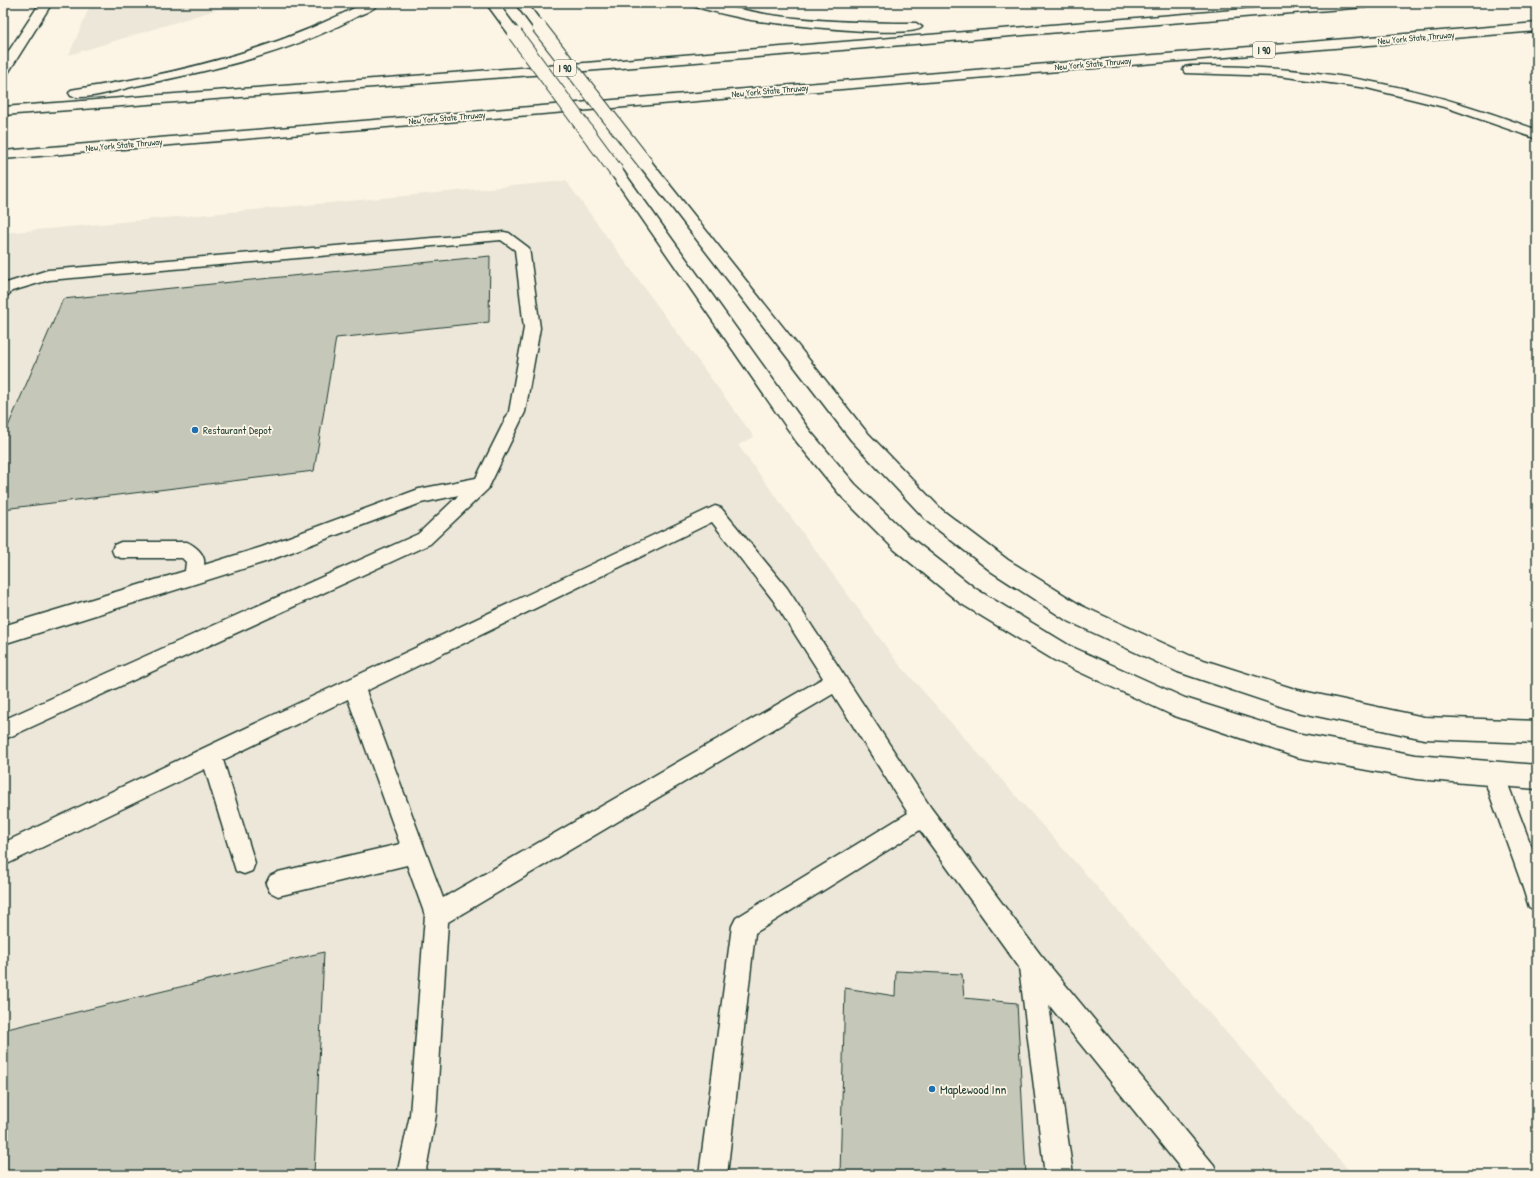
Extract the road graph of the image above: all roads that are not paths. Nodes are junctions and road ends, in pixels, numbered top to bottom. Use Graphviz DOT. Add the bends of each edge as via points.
graph roads {
  1 [pos="46,3"];
  2 [pos="373,3"];
  3 [pos="492,3"];
  4 [pos="521,3"];
  5 [pos="696,3"];
  6 [pos="1366,3"];
  7 [pos="1127,23"];
  8 [pos="1537,27"];
  9 [pos="4,69"];
  10 [pos="991,72"];
  11 [pos="3,101"];
  12 [pos="3,111"];
  13 [pos="1537,134"];
  14 [pos="3,155"];
  15 [pos="3,292"];
  16 [pos="482,484"];
  17 [pos="121,550"];
  18 [pos="193,577"];
  19 [pos="3,635"];
  20 [pos="836,681"];
  21 [pos="354,686"];
  22 [pos="3,730"];
  23 [pos="1537,732"];
  24 [pos="211,755"];
  25 [pos="1493,773"];
  26 [pos="1537,777"];
  27 [pos="923,816"];
  28 [pos="414,852"];
  29 [pos="3,855"];
  30 [pos="244,863"];
  31 [pos="278,884"];
  32 [pos="1537,899"];
  33 [pos="437,915"];
  34 [pos="1031,963"];
  35 [pos="411,1175"];
  36 [pos="712,1175"];
  37 [pos="1059,1175"];
  38 [pos="1204,1175"];
  1 -- 9 [label="main road"];
  2 -- 11 [label="main road" via="344,20 286,44 196,71 92,91"];
  3 -- 25 [label="main road, bridge" via="616,171 803,436 848,490 903,544 968,596 1062,653 1180,707 1296,745 1416,767"];
  4 -- 23 [label="main road, bridge" via="858,435 935,516 1000,566 1074,613 1186,665 1298,701 1424,728"];
  5 -- 7 [label="main road" via="790,22 883,27"];
  6 -- 7 [label="main road, I 90"];
  7 -- 12 [label="main road, I 90"];
  8 -- 10 [label="main road, New York State Thruway / I 90"];
  10 -- 13 [label="main road" via="1235,68 1308,74 1371,83 1430,97 1497,118"];
  10 -- 14 [label="main road, New York State Thruway / I 90"];
  15 -- 16 [label="lane" via="48,275 504,236 522,248 532,328 518,412"];
  16 -- 18 [label="lane" via="419,496 265,554"];
  16 -- 22 [label="lane" via="424,540"];
  17 -- 18 [label="lane" via="187,550 196,560"];
  18 -- 19 [label="lane"];
  20 -- 21 [label="lane" via="780,594 715,512"];
  20 -- 27 [label="lane"];
  20 -- 33 [label="lane"];
  21 -- 24 [label="lane"];
  21 -- 28 [label="lane"];
  24 -- 29 [label="lane"];
  24 -- 30 [label="lane"];
  25 -- 26 [label="main road"];
  25 -- 32 [label="lane"];
  27 -- 34 [label="lane"];
  27 -- 36 [label="lane" via="744,926"];
  28 -- 31 [label="lane"];
  28 -- 33 [label="lane"];
  33 -- 35 [label="lane" via="423,1115"];
  34 -- 37 [label="lane"];
  34 -- 38 [label="lane"];
}
